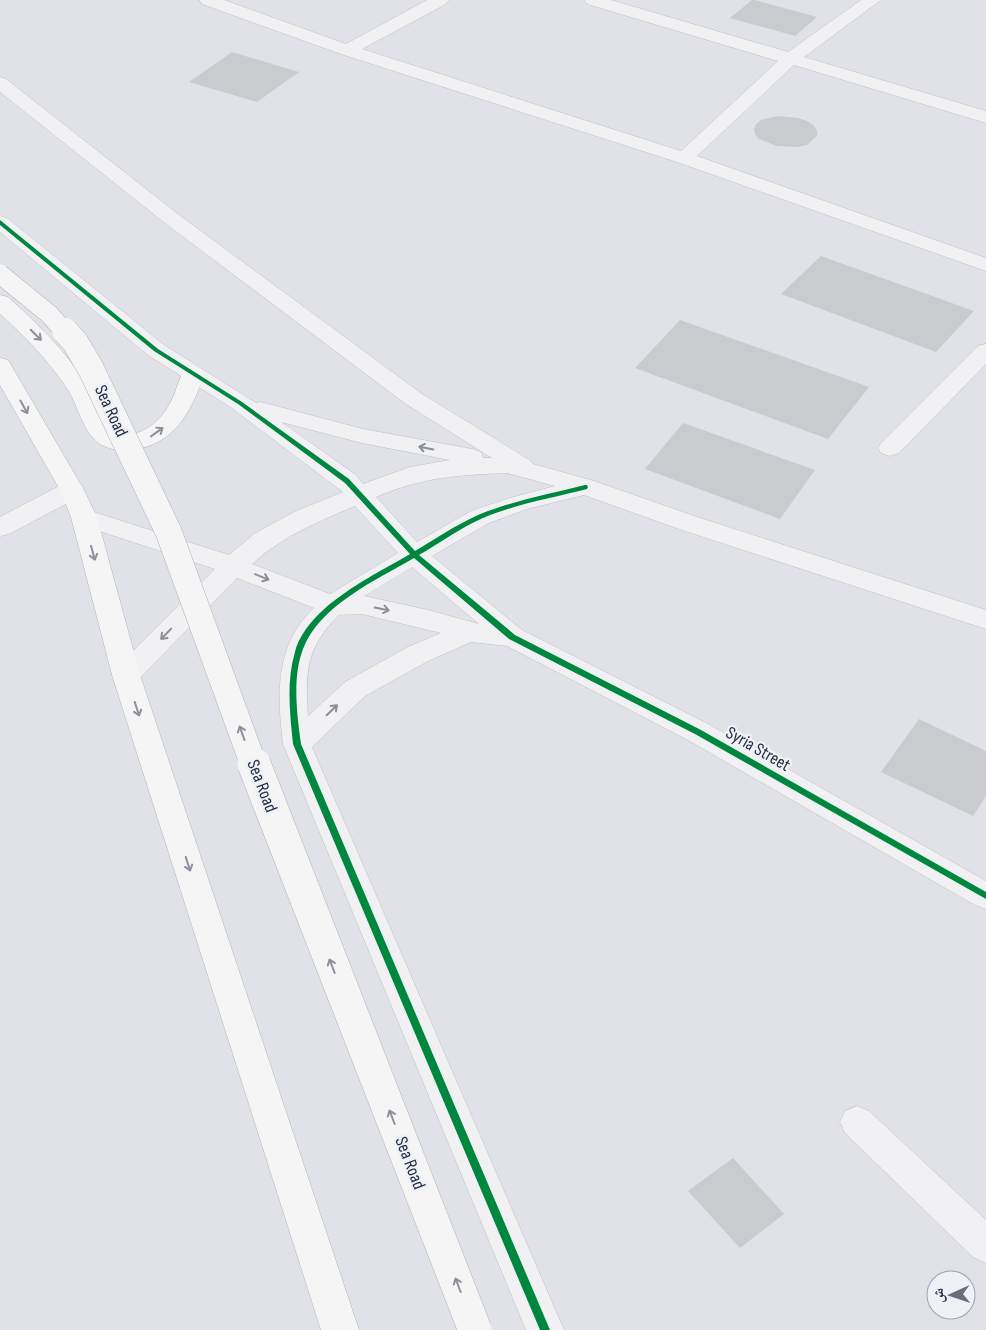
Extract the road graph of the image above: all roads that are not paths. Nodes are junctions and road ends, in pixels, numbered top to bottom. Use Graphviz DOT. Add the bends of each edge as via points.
graph roads {
  1 [pos="208,0"];
  2 [pos="440,0"];
  3 [pos="593,0"];
  4 [pos="872,0"];
  5 [pos="348,50"];
  6 [pos="789,60"];
  7 [pos="0,83"];
  8 [pos="986,117"];
  9 [pos="684,158"];
  10 [pos="0,222"];
  11 [pos="986,265"];
  12 [pos="0,274"];
  13 [pos="0,302"];
  14 [pos="986,351"];
  15 [pos="0,365"];
  16 [pos="193,374"];
  17 [pos="240,403"];
  18 [pos="890,448"];
  19 [pos="518,468"];
  20 [pos="585,487"];
  21 [pos="361,494"];
  22 [pos="78,504"];
  23 [pos="0,528"];
  24 [pos="414,555"];
  25 [pos="233,566"];
  26 [pos="334,606"];
  27 [pos="986,620"];
  28 [pos="469,632"];
  29 [pos="512,636"];
  30 [pos="126,675"];
  31 [pos="297,744"];
  32 [pos="986,896"];
  33 [pos="857,1122"];
  34 [pos="986,1244"];
  35 [pos="340,1330"];
  36 [pos="475,1330"];
  37 [pos="545,1330"];
  1 -- 5 [label="street"];
  2 -- 5 [label="street"];
  3 -- 6 [label="street"];
  4 -- 6 [label="street"];
  5 -- 9 [label="street"];
  6 -- 8 [label="street"];
  6 -- 9 [label="street"];
  7 -- 19 [label="street" via="172,219 414,399"];
  9 -- 11 [label="street"];
  10 -- 16 [label="street" via="156,350"];
  36 -- 12 [label="highway, Sea Road, one-way, bridge" via="262,788 169,533 75,342 49,314"];
  13 -- 16 [label="highway, one-way" via="37,335 59,361 84,400 96,427 120,444 155,436 172,420 183,403"];
  14 -- 18 [label="street"];
  15 -- 22 [label="highway, one-way"];
  16 -- 17 [label="street"];
  19 -- 17 [label="street, one-way" via="362,436"];
  17 -- 21 [label="street" via="348,480"];
  19 -- 20 [label="street"];
  19 -- 21 [label="street" via="434,469"];
  20 -- 24 [label="street" via="511,505 478,518"];
  20 -- 27 [label="street"];
  21 -- 24 [label="street"];
  21 -- 25 [label="street" via="279,530"];
  22 -- 23 [label="street"];
  22 -- 25 [label="street"];
  22 -- 30 [label="highway, one-way"];
  24 -- 26 [label="street"];
  24 -- 29 [label="street"];
  25 -- 26 [label="street, one-way"];
  25 -- 30 [label="street, one-way"];
  26 -- 28 [label="street, one-way" via="362,605 428,619"];
  26 -- 31 [label="street" via="319,619 299,649 292,699"];
  28 -- 29 [label="street"];
  31 -- 28 [label="street, one-way" via="355,689 418,654"];
  29 -- 32 [label="street, Syria Street" via="698,732"];
  30 -- 35 [label="highway, one-way"];
  31 -- 37 [label="street"];
  33 -- 34 [label="street"];
}
